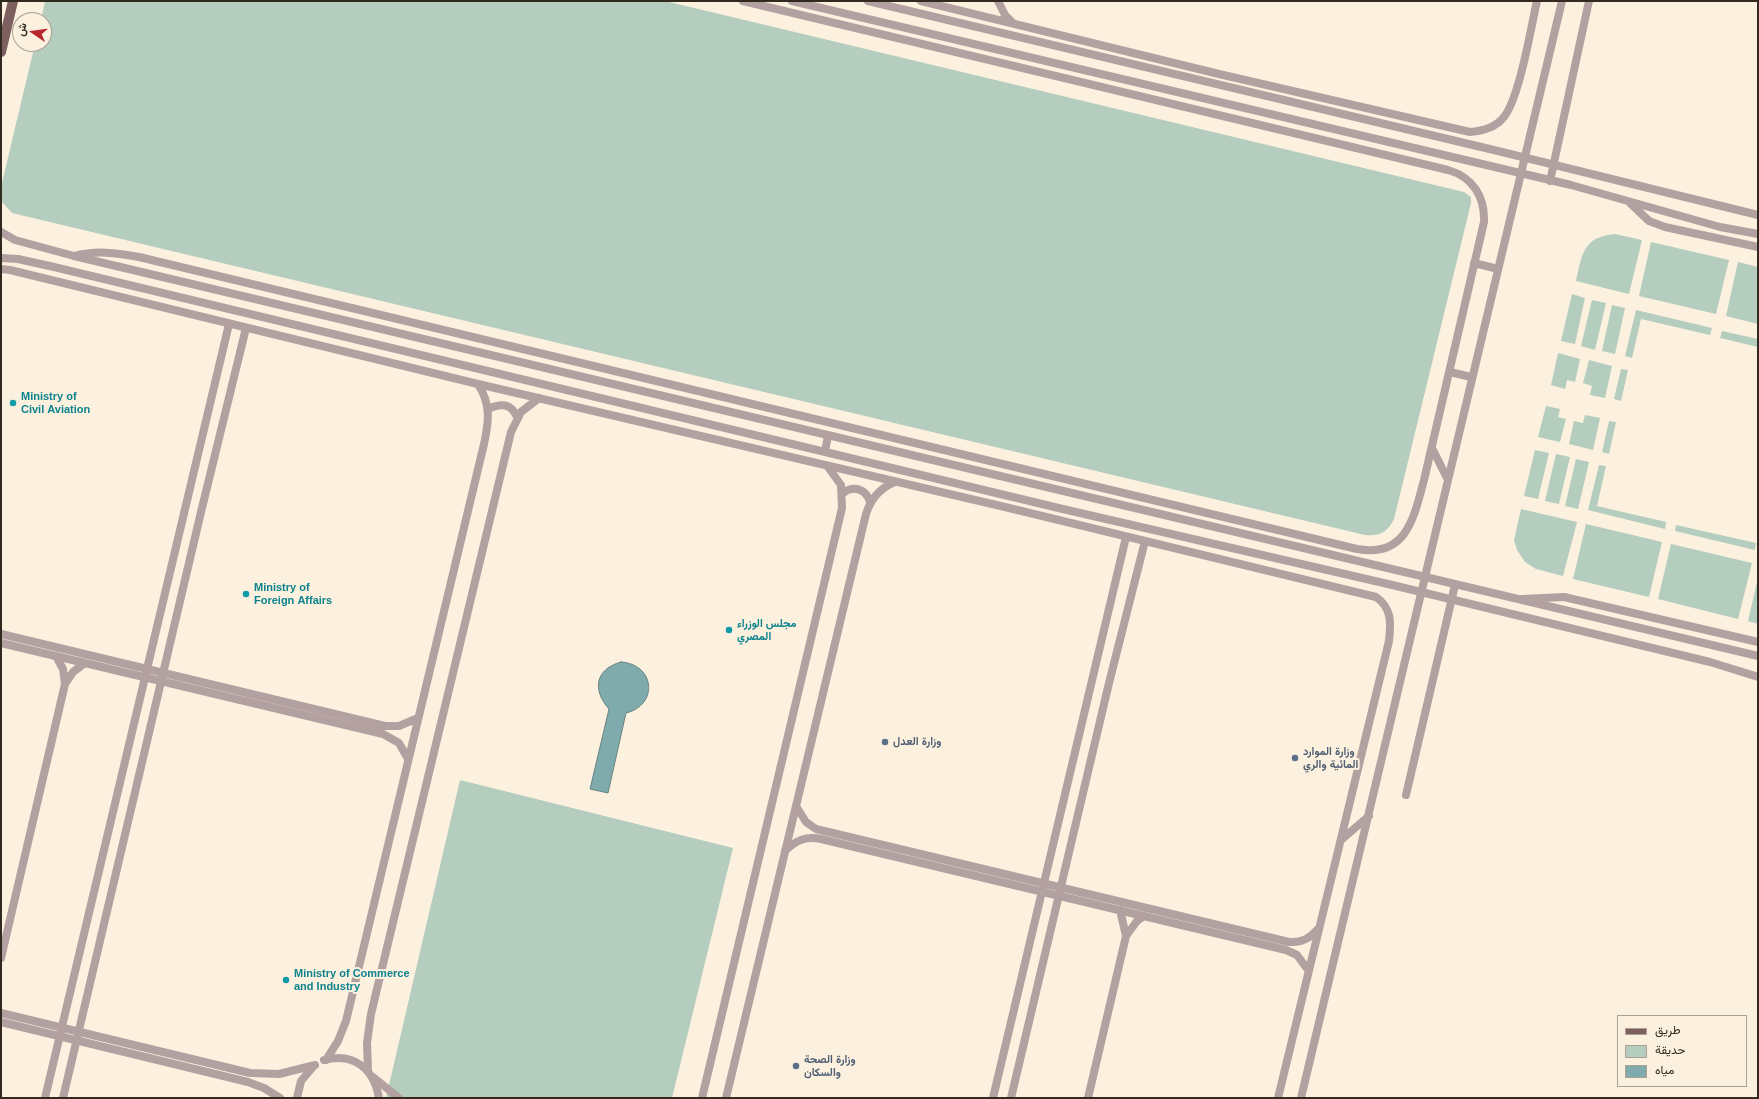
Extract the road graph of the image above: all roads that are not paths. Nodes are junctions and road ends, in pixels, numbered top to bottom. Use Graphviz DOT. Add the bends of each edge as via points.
graph roads {
  1 [pos="13,1"];
  2 [pos="743,1"];
  3 [pos="792,1"];
  4 [pos="868,1"];
  5 [pos="921,1"];
  6 [pos="956,1"];
  7 [pos="998,1"];
  8 [pos="1537,1"];
  9 [pos="1562,1"];
  10 [pos="1589,1"];
  11 [pos="945,7"];
  12 [pos="1014,23"];
  13 [pos="1,52"];
  14 [pos="1413,149"];
  15 [pos="1524,158"];
  16 [pos="1410,161"];
  17 [pos="1554,165"];
  18 [pos="1520,174"];
  19 [pos="1550,181"];
  20 [pos="1630,202"];
  21 [pos="1758,215"];
  22 [pos="1,232"];
  23 [pos="1758,234"];
  24 [pos="1758,247"];
  25 [pos="74,256"];
  26 [pos="1,258"];
  27 [pos="1474,263"];
  28 [pos="54,267"];
  29 [pos="1498,269"];
  30 [pos="1,270"];
  31 [pos="65,283"];
  32 [pos="229,324"];
  33 [pos="246,328"];
  34 [pos="387,348"];
  35 [pos="384,360"];
  36 [pos="1450,372"];
  37 [pos="1471,377"];
  38 [pos="478,384"];
  39 [pos="539,398"];
  40 [pos="488,409"];
  41 [pos="517,417"];
  42 [pos="828,436"];
  43 [pos="805,447"];
  44 [pos="1432,448"];
  45 [pos="825,451"];
  46 [pos="802,459"];
  47 [pos="828,467"];
  48 [pos="1447,478"];
  49 [pos="895,482"];
  50 [pos="843,492"];
  51 [pos="870,502"];
  52 [pos="1126,537"];
  53 [pos="1320,539"];
  54 [pos="1145,541"];
  55 [pos="1317,552"];
  56 [pos="1314,568"];
  57 [pos="1424,577"];
  58 [pos="1311,581"];
  59 [pos="1455,585"];
  60 [pos="1420,592"];
  61 [pos="1452,600"];
  62 [pos="1515,600"];
  63 [pos="1,634"];
  64 [pos="1758,642"];
  65 [pos="1,643"];
  66 [pos="56,656"];
  67 [pos="1758,656"];
  68 [pos="85,663"];
  69 [pos="146,673"];
  70 [pos="162,677"];
  71 [pos="1758,677"];
  72 [pos="65,684"];
  73 [pos="418,718"];
  74 [pos="408,759"];
  75 [pos="1406,795"];
  76 [pos="796,806"];
  77 [pos="1369,816"];
  78 [pos="1342,840"];
  79 [pos="785,851"];
  80 [pos="1044,882"];
  81 [pos="1061,886"];
  82 [pos="1042,891"];
  83 [pos="1059,895"];
  84 [pos="1120,910"];
  85 [pos="1144,916"];
  86 [pos="1319,928"];
  87 [pos="1126,936"];
  88 [pos="1,958"];
  89 [pos="1308,970"];
  90 [pos="2,1013"];
  91 [pos="1,1023"];
  92 [pos="61,1028"];
  93 [pos="78,1032"];
  94 [pos="59,1037"];
  95 [pos="76,1041"];
  96 [pos="326,1060"];
  97 [pos="315,1065"];
  98 [pos="370,1074"];
  99 [pos="45,1098"];
  100 [pos="63,1098"];
  101 [pos="280,1098"];
  102 [pos="297,1098"];
  103 [pos="379,1098"];
  104 [pos="399,1098"];
  105 [pos="702,1098"];
  106 [pos="726,1098"];
  107 [pos="993,1098"];
  108 [pos="1011,1098"];
  109 [pos="1088,1098"];
  110 [pos="1278,1098"];
  111 [pos="1301,1098"];
  1 -- 13 [label="main road"];
  2 -- 16 [label="street"];
  3 -- 14 [label="street"];
  4 -- 15 [label="street"];
  5 -- 11 [label="street"];
  6 -- 11 [label="street"];
  7 -- 12 [label="street" via="1005,15"];
  8 -- 12 [label="street" via="1510,108 1498,123 1480,131 1470,132"];
  9 -- 15 [label="street"];
  10 -- 17 [label="street"];
  11 -- 12 [label="street"];
  14 -- 16 [label="street"];
  14 -- 18 [label="street"];
  15 -- 17 [label="street"];
  15 -- 18 [label="street"];
  16 -- 27 [label="street" via="1455,172 1467,179 1476,189 1484,215"];
  17 -- 19 [label="street"];
  17 -- 21 [label="street"];
  18 -- 19 [label="street"];
  18 -- 29 [label="street"];
  19 -- 20 [label="street"];
  20 -- 23 [label="street" via="1720,227"];
  20 -- 24 [label="street" via="1649,221 1665,227"];
  22 -- 25 [label="street" via="15,240"];
  25 -- 42 [label="street"];
  25 -- 53 [label="street" via="106,252 138,257"];
  26 -- 28 [label="street"];
  27 -- 29 [label="street"];
  27 -- 36 [label="street"];
  28 -- 31 [label="street"];
  28 -- 34 [label="street"];
  29 -- 37 [label="street"];
  30 -- 31 [label="street"];
  31 -- 32 [label="street"];
  32 -- 33 [label="street"];
  32 -- 69 [label="street"];
  33 -- 35 [label="street"];
  33 -- 70 [label="street"];
  34 -- 35 [label="street"];
  34 -- 43 [label="street"];
  35 -- 38 [label="street"];
  36 -- 37 [label="street"];
  36 -- 44 [label="street"];
  37 -- 48 [label="street"];
  38 -- 39 [label="street"];
  38 -- 40 [label="street" via="486,398"];
  39 -- 41 [label="street" via="525,407"];
  39 -- 46 [label="street"];
  40 -- 41 [label="street" via="506,405"];
  40 -- 73 [label="street" via="484,444"];
  41 -- 98 [label="street" via="510,432 371,1014 367,1043"];
  42 -- 45 [label="street"];
  42 -- 55 [label="street"];
  43 -- 45 [label="street"];
  43 -- 46 [label="street"];
  44 -- 48 [label="street"];
  44 -- 53 [label="street" via="1412,522 1399,540 1386,547 1372,550 1357,549"];
  45 -- 56 [label="street"];
  46 -- 47 [label="street"];
  47 -- 49 [label="street"];
  47 -- 50 [label="street" via="838,478"];
  48 -- 57 [label="street"];
  49 -- 51 [label="street" via="881,490"];
  49 -- 52 [label="street"];
  50 -- 51 [label="street" via="857,488 866,493"];
  50 -- 105 [label="street" via="839,521"];
  51 -- 76 [label="street"];
  52 -- 54 [label="street"];
  52 -- 80 [label="street"];
  53 -- 55 [label="street"];
  54 -- 58 [label="street"];
  54 -- 81 [label="street"];
  55 -- 57 [label="street"];
  56 -- 58 [label="street"];
  56 -- 60 [label="street"];
  57 -- 59 [label="street"];
  57 -- 60 [label="street"];
  58 -- 78 [label="street" via="1376,597 1385,606 1391,622"];
  59 -- 61 [label="street"];
  59 -- 62 [label="street"];
  60 -- 61 [label="street"];
  60 -- 77 [label="street"];
  61 -- 71 [label="street" via="1710,662"];
  61 -- 75 [label="street"];
  62 -- 64 [label="street" via="1564,597"];
  62 -- 67 [label="street"];
  63 -- 69 [label="street"];
  65 -- 66 [label="street"];
  66 -- 68 [label="street"];
  66 -- 72 [label="street" via="63,669"];
  68 -- 69 [label="street"];
  68 -- 72 [label="street" via="73,672"];
  69 -- 70 [label="street"];
  69 -- 92 [label="street"];
  70 -- 73 [label="street" via="385,726 406,725"];
  70 -- 74 [label="street" via="383,734 399,743"];
  70 -- 93 [label="street"];
  72 -- 88 [label="street"];
  73 -- 74 [label="street"];
  74 -- 96 [label="street" via="346,1021 338,1041"];
  76 -- 79 [label="street"];
  76 -- 80 [label="street" via="806,822 816,828"];
  77 -- 78 [label="street"];
  77 -- 111 [label="street"];
  78 -- 86 [label="street"];
  79 -- 82 [label="street" via="798,840 813,837"];
  79 -- 106 [label="street"];
  80 -- 81 [label="street"];
  80 -- 82 [label="street"];
  81 -- 83 [label="street"];
  81 -- 86 [label="street" via="1289,942 1308,938"];
  82 -- 83 [label="street"];
  82 -- 107 [label="street"];
  83 -- 84 [label="street"];
  83 -- 108 [label="street"];
  84 -- 85 [label="street"];
  84 -- 87 [label="street"];
  85 -- 87 [label="street"];
  85 -- 89 [label="street" via="1286,950 1297,955"];
  86 -- 89 [label="street"];
  87 -- 109 [label="street"];
  89 -- 110 [label="street"];
  90 -- 92 [label="street"];
  91 -- 94 [label="street"];
  92 -- 93 [label="street"];
  92 -- 94 [label="street"];
  93 -- 95 [label="street"];
  93 -- 97 [label="street" via="254,1074 285,1073"];
  94 -- 95 [label="street"];
  94 -- 99 [label="street"];
  95 -- 100 [label="street"];
  95 -- 101 [label="street" via="248,1082"];
  96 -- 97 [label="street"];
  96 -- 98 [label="street" via="349,1059"];
  97 -- 102 [label="street" via="301,1080"];
  98 -- 103 [label="street"];
  98 -- 104 [label="street"];
}
